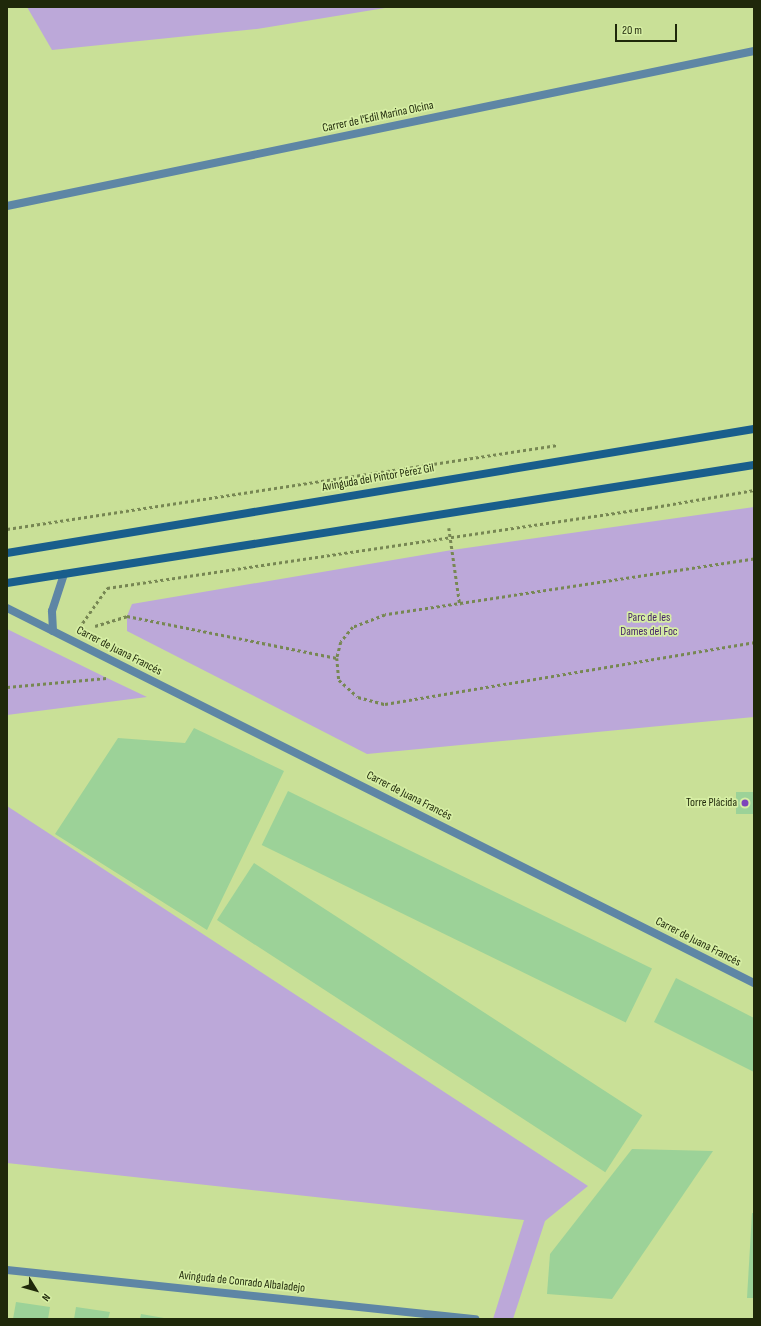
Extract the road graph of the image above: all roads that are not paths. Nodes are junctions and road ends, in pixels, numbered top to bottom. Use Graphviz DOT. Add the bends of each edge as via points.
graph roads {
  1 [pos="754,51"];
  2 [pos="7,206"];
  3 [pos="754,429"];
  4 [pos="754,465"];
  5 [pos="7,553"];
  6 [pos="64,574"];
  7 [pos="7,583"];
  8 [pos="7,608"];
  9 [pos="53,631"];
  10 [pos="754,983"];
  11 [pos="7,1270"];
  12 [pos="475,1319"];
  1 -- 2 [label="street, Carrer de l'Edil Marina Olcina"];
  3 -- 5 [label="main road, Avinguda del Pintor Pérez Gil"];
  4 -- 6 [label="main road"];
  6 -- 7 [label="main road"];
  6 -- 9 [label="street" via="52,612"];
  8 -- 9 [label="street, Carrer de Juana Francés"];
  9 -- 10 [label="street, Carrer de Juana Francés"];
  11 -- 12 [label="street, Avinguda de Conrado Albaladejo"];
}
